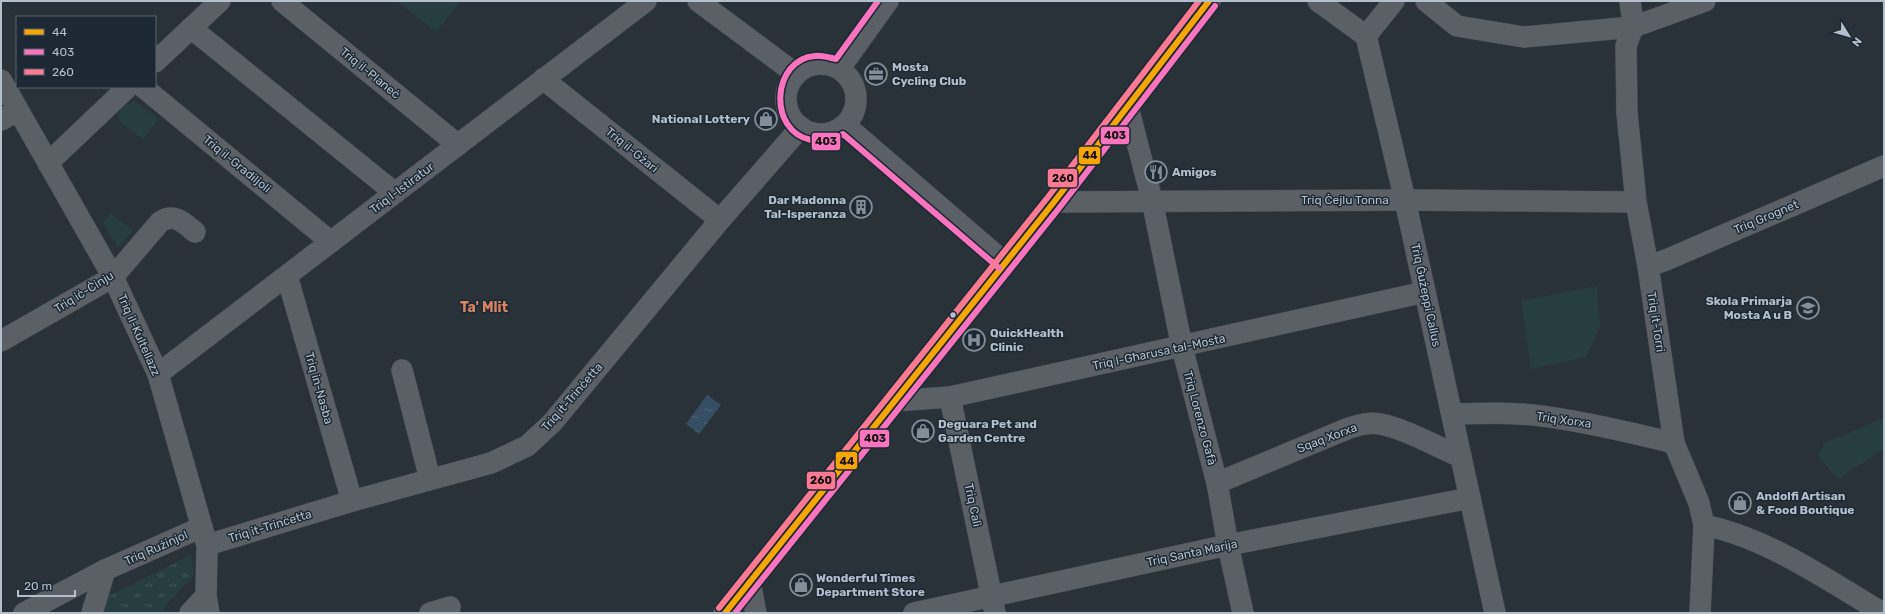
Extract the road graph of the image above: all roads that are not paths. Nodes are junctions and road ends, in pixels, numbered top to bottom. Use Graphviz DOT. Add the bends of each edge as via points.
graph roads {
  1 [pos="220,1"];
  2 [pos="282,1"];
  3 [pos="646,1"];
  4 [pos="698,1"];
  5 [pos="888,1"];
  6 [pos="1209,1"];
  7 [pos="1318,1"];
  8 [pos="1394,1"];
  9 [pos="1426,1"];
  10 [pos="1705,1"];
  11 [pos="1632,14"];
  12 [pos="191,28"];
  13 [pos="1366,36"];
  14 [pos="156,61"];
  15 [pos="840,68"];
  16 [pos="796,74"];
  17 [pos="544,79"];
  18 [pos="1,80"];
  19 [pos="127,88"];
  20 [pos="144,88"];
  21 [pos="1128,107"];
  22 [pos="9,116"];
  23 [pos="845,125"];
  24 [pos="801,127"];
  25 [pos="458,145"];
  26 [pos="48,163"];
  27 [pos="1884,166"];
  28 [pos="395,193"];
  29 [pos="1152,200"];
  30 [pos="1405,200"];
  31 [pos="1054,202"];
  32 [pos="1636,202"];
  33 [pos="720,220"];
  34 [pos="195,232"];
  35 [pos="331,242"];
  36 [pos="1004,262"];
  37 [pos="1648,266"];
  38 [pos="287,276"];
  39 [pos="113,277"];
  40 [pos="1425,292"];
  41 [pos="1,341"];
  42 [pos="1182,347"];
  43 [pos="402,370"];
  44 [pos="158,374"];
  45 [pos="950,397"];
  46 [pos="892,401"];
  47 [pos="1452,414"];
  48 [pos="1674,443"];
  49 [pos="1461,458"];
  50 [pos="430,479"];
  51 [pos="1217,483"];
  52 [pos="1470,498"];
  53 [pos="352,501"];
  54 [pos="1704,525"];
  55 [pos="205,536"];
  56 [pos="1228,545"];
  57 [pos="105,570"];
  58 [pos="750,582"];
  59 [pos="207,604"];
  60 [pos="994,605"];
  61 [pos="24,613"];
  62 [pos="92,613"];
  63 [pos="190,613"];
  64 [pos="430,613"];
  65 [pos="445,613"];
  66 [pos="725,613"];
  67 [pos="756,613"];
  68 [pos="914,613"];
  69 [pos="1242,613"];
  70 [pos="1495,613"];
  71 [pos="1700,613"];
  72 [pos="1883,613"];
  1 -- 12 [label="street"];
  2 -- 25 [label="street, Triq il-Planeċ"];
  3 -- 17 [label="street, Triq l-Istiratur"];
  4 -- 16 [label="street"];
  5 -- 15 [label="street"];
  6 -- 21 [label="main road"];
  7 -- 13 [label="street"];
  8 -- 13 [label="street"];
  9 -- 11 [label="street" via="1458,26 1524,37"];
  10 -- 11 [label="street"];
  11 -- 32 [label="street, Triq it-Torri" via="1626,46 1627,113"];
  12 -- 14 [label="street"];
  12 -- 28 [label="street"];
  13 -- 30 [label="street, Triq Ġużeppi Callus"];
  15 -- 16 [label="street" via="829,64 817,64 805,67"];
  15 -- 23 [label="street" via="851,80 856,95 856,106"];
  16 -- 24 [label="street" via="788,90 787,108 792,119"];
  17 -- 25 [label="street, Triq l-Istiratur"];
  17 -- 33 [label="street, Triq il-Gżari"];
  18 -- 22 [label="street, Triq il-Kultellazz"];
  19 -- 26 [label="street"];
  20 -- 35 [label="street, Triq il-Gradiljoli"];
  21 -- 29 [label="street, Triq Lorenzo Gafà"];
  21 -- 31 [label="main road"];
  22 -- 26 [label="street, Triq il-Kultellazz"];
  23 -- 24 [label="street" via="824,134"];
  23 -- 36 [label="street"];
  24 -- 33 [label="street, Triq it-Trinċetta"];
  25 -- 28 [label="street, Triq l-Istiratur"];
  26 -- 39 [label="street, Triq il-Kultellazz"];
  27 -- 37 [label="street, Triq Grognet"];
  28 -- 35 [label="street, Triq l-Istiratur"];
  29 -- 30 [label="street, Triq Ċejlu Tonna"];
  29 -- 31 [label="street, Triq Ċejlu Tonna"];
  29 -- 42 [label="street, Triq Lorenzo Gafà"];
  30 -- 32 [label="street, Triq Ċejlu Tonna"];
  30 -- 40 [label="street, Triq Ġużeppi Callus"];
  31 -- 36 [label="main road"];
  32 -- 37 [label="street, Triq it-Torri"];
  33 -- 50 [label="street, Triq it-Trinċetta" via="552,423 527,446 491,463"];
  34 -- 39 [label="street, Triq iċ-Ċinju" via="174,217 166,218"];
  35 -- 38 [label="street, Triq l-Istiratur"];
  36 -- 46 [label="main road"];
  37 -- 48 [label="street, Triq it-Torri"];
  38 -- 44 [label="street, Triq l-Istiratur"];
  38 -- 53 [label="street, Triq in-Nasba"];
  39 -- 41 [label="street, Triq iċ-Ċinju"];
  39 -- 44 [label="street, Triq il-Kultellazz"];
  40 -- 42 [label="street, Triq l-Għarusa tal-Mosta"];
  40 -- 47 [label="street, Triq Ġużeppi Callus"];
  42 -- 45 [label="street, Triq l-Għarusa tal-Mosta"];
  42 -- 51 [label="street, Triq Lorenzo Gafà"];
  43 -- 50 [label="street"];
  44 -- 55 [label="street, Triq il-Kultellazz"];
  45 -- 46 [label="street, Triq l-Għarusa tal-Mosta"];
  45 -- 60 [label="street, Triq Calì"];
  46 -- 58 [label="main road"];
  47 -- 48 [label="street, Triq Xorxa" via="1501,413 1548,417 1630,431"];
  47 -- 49 [label="street, Triq Ġużeppi Callus"];
  48 -- 54 [label="street, Triq it-Torri" via="1699,503"];
  49 -- 51 [label="street, Sqaq Xorxa" via="1394,428 1364,424"];
  49 -- 52 [label="street, Triq Ġużeppi Callus"];
  50 -- 53 [label="street, Triq it-Trinċetta"];
  51 -- 56 [label="street, Triq Lorenzo Gafà"];
  52 -- 56 [label="street, Triq Santa Marija"];
  52 -- 70 [label="street, Triq Ġużeppi Callus"];
  53 -- 55 [label="street, Triq it-Trinċetta"];
  54 -- 71 [label="street, Triq it-Torri"];
  54 -- 72 [label="street" via="1725,529 1771,548"];
  55 -- 57 [label="street, Triq Rużinjol"];
  55 -- 59 [label="street, Triq il-Kultellazz"];
  56 -- 60 [label="street, Triq Santa Marija"];
  56 -- 69 [label="street, Triq Lorenzo Gafà"];
  57 -- 61 [label="street, Triq Rużinjol"];
  57 -- 62 [label="street"];
  58 -- 66 [label="main road"];
  58 -- 67 [label="street"];
  59 -- 63 [label="street"];
  60 -- 68 [label="street, Triq Santa Marija"];
  64 -- 65 [label="street" via="450,607"];
}
